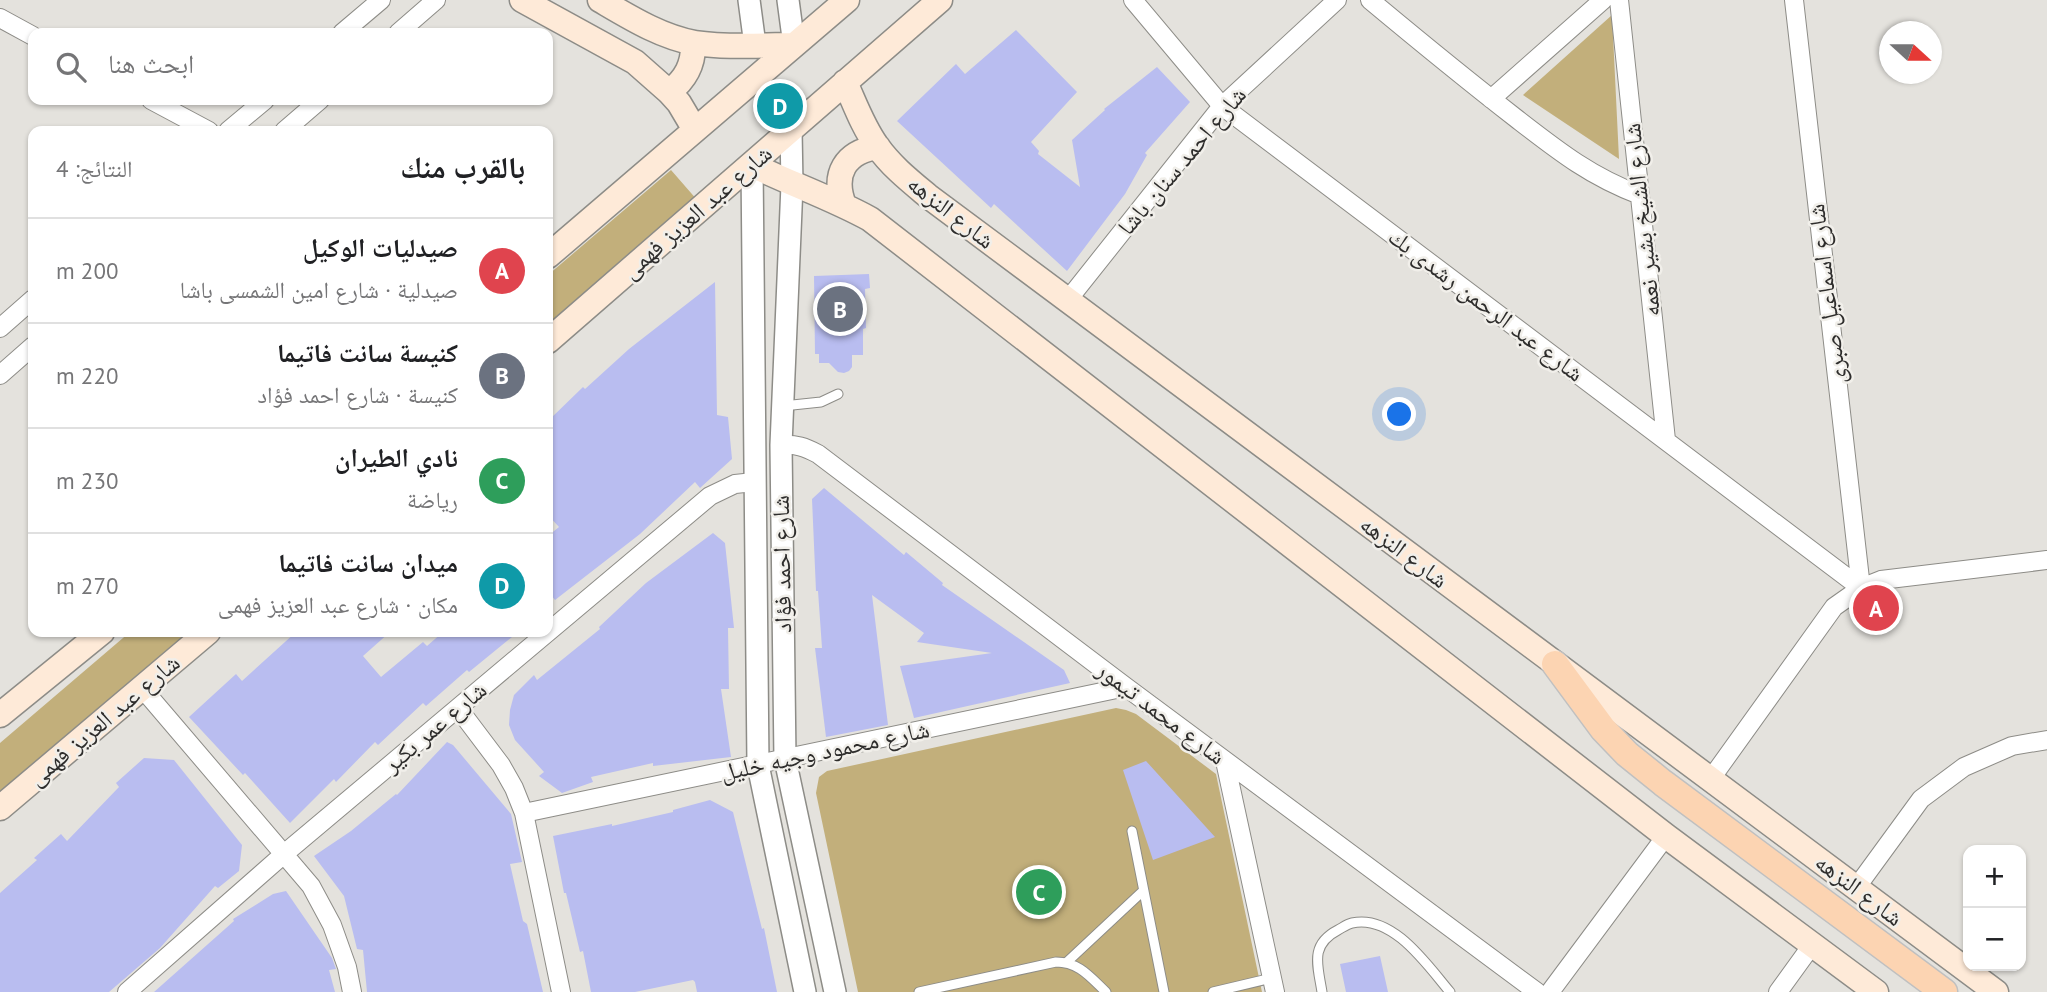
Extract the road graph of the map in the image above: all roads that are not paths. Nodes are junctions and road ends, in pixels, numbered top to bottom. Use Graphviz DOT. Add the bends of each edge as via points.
graph roads {
  1 [pos="381,0"];
  2 [pos="436,0"];
  3 [pos="522,0"];
  4 [pos="600,0"];
  5 [pos="749,0"];
  6 [pos="788,0"];
  7 [pos="847,0"];
  8 [pos="940,0"];
  9 [pos="1133,0"];
  10 [pos="1337,0"];
  11 [pos="1370,0"];
  12 [pos="1604,0"];
  13 [pos="1619,0"];
  14 [pos="1794,0"];
  15 [pos="0,18"];
  16 [pos="348,28"];
  17 [pos="404,28"];
  18 [pos="28,33"];
  19 [pos="693,43"];
  20 [pos="755,45"];
  21 [pos="794,45"];
  22 [pos="845,82"];
  23 [pos="669,92"];
  24 [pos="1491,99"];
  25 [pos="160,105"];
  26 [pos="259,105"];
  27 [pos="314,105"];
  28 [pos="1222,106"];
  29 [pos="200,126"];
  30 [pos="234,126"];
  31 [pos="290,126"];
  32 [pos="695,130"];
  33 [pos="791,130"];
  34 [pos="878,148"];
  35 [pos="752,165"];
  36 [pos="792,185"];
  37 [pos="1640,195"];
  38 [pos="844,205"];
  39 [pos="553,252"];
  40 [pos="1067,301"];
  41 [pos="28,303"];
  42 [pos="0,328"];
  43 [pos="553,337"];
  44 [pos="28,350"];
  45 [pos="0,375"];
  46 [pos="838,394"];
  47 [pos="783,406"];
  48 [pos="1666,440"];
  49 [pos="781,446"];
  50 [pos="754,482"];
  51 [pos="2047,560"];
  52 [pos="1861,587"];
  53 [pos="553,628"];
  54 [pos="96,637"];
  55 [pos="202,637"];
  56 [pos="542,637"];
  57 [pos="1555,664"];
  58 [pos="1126,687"];
  59 [pos="142,688"];
  60 [pos="458,708"];
  61 [pos="0,715"];
  62 [pos="2047,740"];
  63 [pos="785,759"];
  64 [pos="1226,761"];
  65 [pos="758,765"];
  66 [pos="1710,780"];
  67 [pos="0,808"];
  68 [pos="524,813"];
  69 [pos="1132,831"];
  70 [pos="1666,836"];
  71 [pos="284,854"];
  72 [pos="1856,888"];
  73 [pos="1143,891"];
  74 [pos="1812,945"];
  75 [pos="1067,962"];
  76 [pos="1273,985"];
  77 [pos="127,992"];
  78 [pos="352,992"];
  79 [pos="561,992"];
  80 [pos="805,992"];
  81 [pos="835,992"];
  82 [pos="919,992"];
  83 [pos="1106,992"];
  84 [pos="1164,992"];
  85 [pos="1213,992"];
  86 [pos="1322,992"];
  87 [pos="1450,992"];
  88 [pos="1537,992"];
  89 [pos="1550,992"];
  90 [pos="1778,992"];
  91 [pos="1876,992"];
  92 [pos="1944,992"];
  93 [pos="1996,992"];
  1 -- 16 [label="street"];
  2 -- 17 [label="street"];
  3 -- 23 [label="main road" via="635,62"];
  4 -- 19 [label="main road"];
  5 -- 20 [label="street"];
  6 -- 21 [label="street"];
  7 -- 21 [label="main road"];
  8 -- 22 [label="main road, شارع عبد العزيز فهمى"];
  9 -- 28 [label="street, شارع عبد الرحمن رشدى بك"];
  10 -- 28 [label="street, شارع احمد سنان باشا"];
  11 -- 24 [label="street"];
  12 -- 24 [label="street"];
  13 -- 37 [label="street, شارع الشيخ بشير نعمه"];
  14 -- 52 [label="street, شارع اسماعيل صبرى"];
  15 -- 18 [label="street"];
  19 -- 20 [label="main road"];
  19 -- 23 [label="main road" via="690,68"];
  20 -- 21 [label="main road"];
  21 -- 32 [label="main road"];
  22 -- 33 [label="main road, شارع عبد العزيز فهمى"];
  22 -- 34 [label="main road, شارع النزهه"];
  23 -- 32 [label="main road"];
  24 -- 37 [label="street" via="1574,162 1612,185"];
  25 -- 29 [label="street"];
  26 -- 30 [label="street"];
  27 -- 31 [label="street"];
  28 -- 40 [label="street, شارع احمد سنان باشا"];
  28 -- 48 [label="street, شارع عبد الرحمن رشدى بك"];
  32 -- 39 [label="main road"];
  33 -- 35 [label="main road, شارع عبد العزيز فهمى"];
  33 -- 36 [label="street, شارع احمد فؤاد"];
  34 -- 38 [label="main road" via="852,156 843,167 839,181"];
  34 -- 40 [label="main road, شارع النزهه" via="928,196"];
  35 -- 36 [label="main road"];
  35 -- 43 [label="main road, شارع عبد العزيز فهمى"];
  35 -- 50 [label="street, شارع احمد فؤاد"];
  36 -- 38 [label="main road"];
  36 -- 47 [label="street, شارع احمد فؤاد"];
  37 -- 48 [label="street, شارع الشيخ بشير نعمه"];
  38 -- 70 [label="main road" via="870,219"];
  40 -- 57 [label="main road, شارع النزهه"];
  41 -- 42 [label="street"];
  44 -- 45 [label="street"];
  46 -- 47 [label="lane" via="821,402"];
  47 -- 49 [label="street, شارع احمد فؤاد"];
  48 -- 52 [label="street, شارع عبد الرحمن رشدى بك"];
  49 -- 58 [label="street, شارع محمد تيمور" via="794,444 818,454"];
  49 -- 63 [label="street, شارع احمد فؤاد"];
  50 -- 53 [label="street, شارع عمر بكير" via="735,484 710,496"];
  50 -- 65 [label="street, شارع احمد فؤاد"];
  51 -- 52 [label="street" via="1881,580"];
  52 -- 66 [label="street" via="1834,607"];
  54 -- 61 [label="main road"];
  55 -- 59 [label="main road, شارع عبد العزيز فهمى"];
  56 -- 60 [label="street, شارع عمر بكير"];
  57 -- 66 [label="main road, شارع النزهه"];
  57 -- 92 [label="main road" via="1627,754"];
  58 -- 63 [label="street, شارع محمود وجيه خليل"];
  58 -- 64 [label="street, شارع محمد تيمور"];
  59 -- 67 [label="main road, شارع عبد العزيز فهمى"];
  59 -- 71 [label="street"];
  60 -- 68 [label="street" via="501,765"];
  60 -- 71 [label="street, شارع عمر بكير"];
  62 -- 72 [label="street" via="2012,746 1964,767 1921,799"];
  63 -- 65 [label="street, شارع محمود وجيه خليل"];
  63 -- 81 [label="street, شارع احمد فؤاد"];
  64 -- 76 [label="street"];
  64 -- 88 [label="street, شارع محمد تيمور"];
  65 -- 68 [label="street, شارع محمود وجيه خليل"];
  65 -- 80 [label="street, شارع احمد فؤاد"];
  66 -- 72 [label="main road, شارع النزهه"];
  68 -- 79 [label="street"];
  69 -- 73 [label="lane"];
  70 -- 74 [label="main road"];
  70 -- 89 [label="street"];
  71 -- 77 [label="street, شارع عمر بكير"];
  71 -- 78 [label="street" via="311,886 332,925"];
  72 -- 93 [label="main road, شارع النزهه"];
  73 -- 75 [label="lane"];
  73 -- 84 [label="lane"];
  74 -- 90 [label="street"];
  74 -- 91 [label="main road"];
  75 -- 82 [label="lane"];
  75 -- 83 [label="lane"];
  76 -- 85 [label="lane"];
  86 -- 87 [label="lane" via="1317,963 1320,946 1352,923 1371,923 1394,932"];
}
